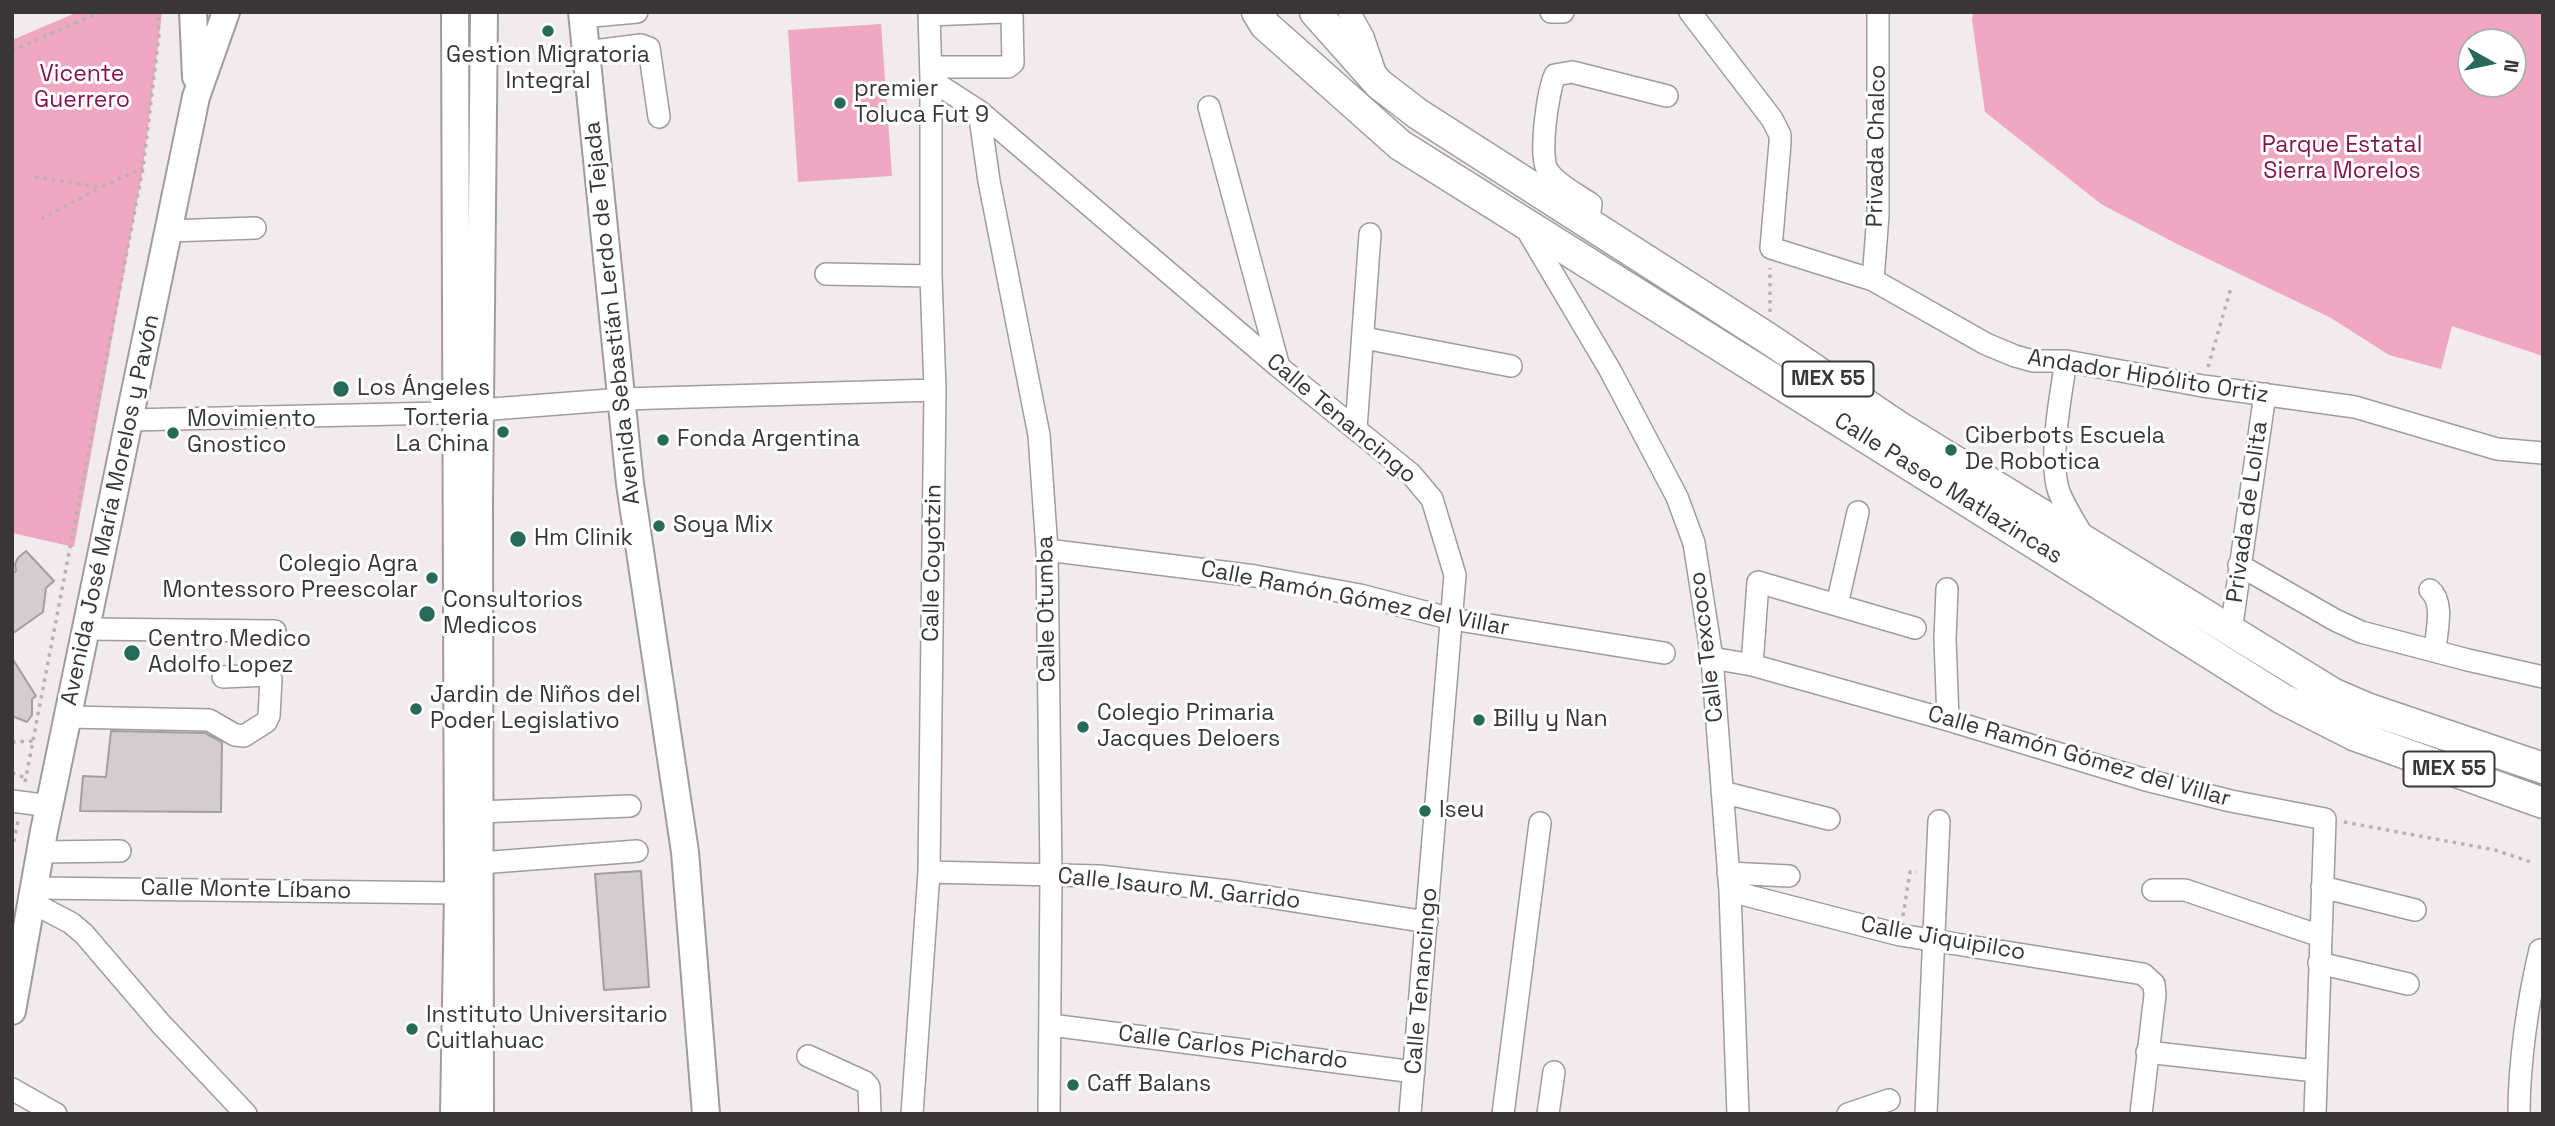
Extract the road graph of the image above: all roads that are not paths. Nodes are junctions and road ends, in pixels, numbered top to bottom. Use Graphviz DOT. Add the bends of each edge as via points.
graph roads {
  1 [pos="193,12"];
  2 [pos="226,12"];
  3 [pos="455,12"];
  4 [pos="484,12"];
  5 [pos="637,12"];
  6 [pos="1005,12"];
  7 [pos="1315,12"];
  8 [pos="1349,12"];
  9 [pos="1552,12"];
  10 [pos="1563,12"];
  11 [pos="1690,12"];
  12 [pos="1878,12"];
  13 [pos="929,14"];
  14 [pos="582,15"];
  15 [pos="1266,17"];
  16 [pos="586,52"];
  17 [pos="931,73"];
  18 [pos="1379,83"];
  19 [pos="1667,96"];
  20 [pos="196,97"];
  21 [pos="1209,107"];
  22 [pos="979,111"];
  23 [pos="659,117"];
  24 [pos="1523,223"];
  25 [pos="1588,225"];
  26 [pos="255,228"];
  27 [pos="169,231"];
  28 [pos="1370,234"];
  29 [pos="826,274"];
  30 [pos="931,276"];
  31 [pos="1873,280"];
  32 [pos="1364,338"];
  33 [pos="2066,361"];
  34 [pos="1511,366"];
  35 [pos="1279,367"];
  36 [pos="934,390"];
  37 [pos="2265,394"];
  38 [pos="622,399"];
  39 [pos="468,411"];
  40 [pos="131,421"];
  41 [pos="1356,429"];
  42 [pos="2543,453"];
  43 [pos="1858,512"];
  44 [pos="2086,542"];
  45 [pos="1046,550"];
  46 [pos="2239,565"];
  47 [pos="1947,589"];
  48 [pos="2430,590"];
  49 [pos="1837,604"];
  50 [pos="1452,619"];
  51 [pos="1915,628"];
  52 [pos="86,629"];
  53 [pos="275,631"];
  54 [pos="2231,631"];
  55 [pos="2435,651"];
  56 [pos="1664,653"];
  57 [pos="1712,658"];
  58 [pos="1752,665"];
  59 [pos="223,677"];
  60 [pos="2543,677"];
  61 [pos="68,717"];
  62 [pos="1948,720"];
  63 [pos="2543,768"];
  64 [pos="1722,792"];
  65 [pos="17,802"];
  66 [pos="2543,803"];
  67 [pos="50,806"];
  68 [pos="630,806"];
  69 [pos="479,813"];
  70 [pos="1829,819"];
  71 [pos="1939,821"];
  72 [pos="1540,823"];
  73 [pos="120,851"];
  74 [pos="637,851"];
  75 [pos="41,852"];
  76 [pos="480,863"];
  77 [pos="929,872"];
  78 [pos="1051,875"];
  79 [pos="1790,876"];
  80 [pos="1729,882"];
  81 [pos="2322,887"];
  82 [pos="2153,890"];
  83 [pos="458,893"];
  84 [pos="32,895"];
  85 [pos="2415,910"];
  86 [pos="1427,922"];
  87 [pos="2320,936"];
  88 [pos="1935,942"];
  89 [pos="2540,950"];
  90 [pos="2319,962"];
  91 [pos="2408,984"];
  92 [pos="12,1012"];
  93 [pos="1051,1025"];
  94 [pos="2147,1052"];
  95 [pos="808,1056"];
  96 [pos="2315,1071"];
  97 [pos="1414,1072"];
  98 [pos="1554,1072"];
  99 [pos="12,1089"];
  100 [pos="1889,1100"];
  101 [pos="56,1114"];
  102 [pos="246,1114"];
  103 [pos="454,1114"];
  104 [pos="480,1114"];
  105 [pos="706,1114"];
  106 [pos="870,1114"];
  107 [pos="912,1114"];
  108 [pos="1049,1114"];
  109 [pos="1410,1114"];
  110 [pos="1503,1114"];
  111 [pos="1548,1114"];
  112 [pos="1738,1114"];
  113 [pos="1848,1114"];
  114 [pos="1926,1114"];
  115 [pos="2141,1114"];
  116 [pos="2315,1114"];
  117 [pos="2519,1114"];
  1 -- 20 [label="main road"];
  2 -- 20 [label="main road, Avenida José María Morelos y Pavón"];
  3 -- 39 [label="main road"];
  4 -- 39 [label="main road"];
  5 -- 14 [label="street"];
  6 -- 13 [label="street"];
  6 -- 17 [label="street" via="1012,16 1013,63"];
  7 -- 18 [label="highway, Calle Paseo Matlazincas / MEX 55"];
  8 -- 18 [label="street"];
  9 -- 10 [label="street"];
  11 -- 31 [label="street, Andador Hipólito Ortiz" via="1780,135 1771,248"];
  12 -- 31 [label="street, Privada Chalco" via="1878,215"];
  13 -- 17 [label="street, Calle Coyotzin"];
  14 -- 16 [label="main road, Avenida Sebastián Lerdo de Tejada"];
  15 -- 24 [label="highway, Calle Paseo Matlazincas / MEX 55" via="1400,145"];
  16 -- 23 [label="street" via="641,45 649,48"];
  16 -- 38 [label="main road, Avenida Sebastián Lerdo de Tejada"];
  17 -- 22 [label="street, Calle Tenancingo"];
  17 -- 30 [label="street, Calle Coyotzin"];
  18 -- 25 [label="highway, Calle Paseo Matlazincas / MEX 55" via="1418,114"];
  19 -- 25 [label="street" via="1572,72 1555,75 1544,163 1552,177 1591,204"];
  20 -- 27 [label="main road, Avenida José María Morelos y Pavón"];
  21 -- 35 [label="street"];
  22 -- 35 [label="street, Calle Tenancingo"];
  22 -- 45 [label="street, Calle Otumba" via="1039,435"];
  24 -- 57 [label="street, Calle Texcoco" via="1610,370 1682,509 1694,543"];
  24 -- 66 [label="highway, Calle Paseo Matlazincas / MEX 55" via="2281,698 2356,736"];
  25 -- 44 [label="highway, Calle Paseo Matlazincas / MEX 55"];
  26 -- 27 [label="street"];
  27 -- 40 [label="main road, Avenida José María Morelos y Pavón"];
  28 -- 32 [label="street"];
  29 -- 30 [label="street"];
  30 -- 36 [label="street, Calle Coyotzin"];
  31 -- 33 [label="street, Andador Hipólito Ortiz" via="1986,344 2033,361"];
  32 -- 34 [label="street"];
  32 -- 41 [label="street"];
  33 -- 37 [label="street, Andador Hipólito Ortiz"];
  33 -- 44 [label="street" via="2056,478"];
  35 -- 41 [label="street, Calle Tenancingo"];
  36 -- 38 [label="street"];
  36 -- 77 [label="street, Calle Coyotzin"];
  37 -- 42 [label="street, Andador Hipólito Ortiz" via="2355,407 2497,449"];
  37 -- 46 [label="street, Privada de Lolita"];
  38 -- 39 [label="street"];
  38 -- 105 [label="main road, Avenida Sebastián Lerdo de Tejada" via="630,484 685,852"];
  39 -- 40 [label="street"];
  39 -- 69 [label="main road" via="478,501"];
  39 -- 83 [label="main road"];
  40 -- 52 [label="main road, Avenida José María Morelos y Pavón"];
  41 -- 50 [label="street, Calle Tenancingo" via="1411,474 1432,499 1455,575"];
  43 -- 49 [label="street"];
  44 -- 54 [label="highway, Calle Paseo Matlazincas / MEX 55"];
  45 -- 50 [label="street, Calle Ramón Gómez del Villar" via="1255,576 1360,595"];
  45 -- 78 [label="street, Calle Otumba"];
  46 -- 54 [label="street, Privada de Lolita"];
  46 -- 55 [label="street" via="2361,632"];
  47 -- 62 [label="street"];
  48 -- 55 [label="street" via="2438,606"];
  49 -- 51 [label="street"];
  49 -- 58 [label="street" via="1758,582"];
  50 -- 56 [label="street, Calle Ramón Gómez del Villar"];
  50 -- 86 [label="street, Calle Tenancingo"];
  52 -- 53 [label="street"];
  52 -- 61 [label="main road, Avenida José María Morelos y Pavón"];
  54 -- 63 [label="highway, Calle Paseo Matlazincas / MEX 55" via="2334,694"];
  55 -- 60 [label="street"];
  57 -- 58 [label="street, Calle Ramón Gómez del Villar"];
  57 -- 64 [label="street, Calle Texcoco"];
  58 -- 62 [label="street, Calle Ramón Gómez del Villar"];
  59 -- 61 [label="street" via="268,675 267,722 244,736 209,720"];
  61 -- 67 [label="main road, Avenida José María Morelos y Pavón"];
  62 -- 81 [label="street, Calle Ramón Gómez del Villar" via="2146,780 2325,819"];
  64 -- 70 [label="street"];
  64 -- 80 [label="street, Calle Texcoco"];
  65 -- 67 [label="street"];
  67 -- 75 [label="main road, Avenida José María Morelos y Pavón"];
  68 -- 69 [label="street"];
  69 -- 76 [label="main road"];
  71 -- 88 [label="street"];
  72 -- 110 [label="street"];
  73 -- 75 [label="street"];
  74 -- 76 [label="street"];
  75 -- 84 [label="main road, Avenida José María Morelos y Pavón"];
  76 -- 104 [label="main road"];
  77 -- 78 [label="street, Calle Isauro M. Garrido"];
  77 -- 107 [label="street, Calle Coyotzin"];
  78 -- 86 [label="street, Calle Isauro M. Garrido" via="1237,892"];
  78 -- 93 [label="street, Calle Otumba"];
  79 -- 80 [label="street"];
  80 -- 88 [label="street, Calle Jiquipilco"];
  80 -- 112 [label="street, Calle Texcoco"];
  81 -- 85 [label="street"];
  81 -- 87 [label="street"];
  82 -- 87 [label="street" via="2185,890"];
  83 -- 84 [label="street, Calle Monte Líbano"];
  83 -- 103 [label="main road"];
  84 -- 92 [label="main road, Avenida José María Morelos y Pavón"];
  84 -- 102 [label="street" via="84,934"];
  86 -- 97 [label="street, Calle Tenancingo"];
  87 -- 90 [label="street"];
  88 -- 94 [label="street, Calle Jiquipilco" via="2143,974 2154,984 2155,995"];
  88 -- 114 [label="street"];
  89 -- 117 [label="street"];
  90 -- 91 [label="street"];
  90 -- 96 [label="street"];
  93 -- 97 [label="street, Calle Carlos Pichardo"];
  93 -- 108 [label="street, Calle Otumba"];
  94 -- 96 [label="street"];
  94 -- 115 [label="street"];
  95 -- 106 [label="street" via="864,1082 869,1087"];
  96 -- 116 [label="street"];
  97 -- 109 [label="street, Calle Tenancingo"];
  98 -- 111 [label="street"];
  99 -- 101 [label="street"];
  100 -- 113 [label="street"];
}
